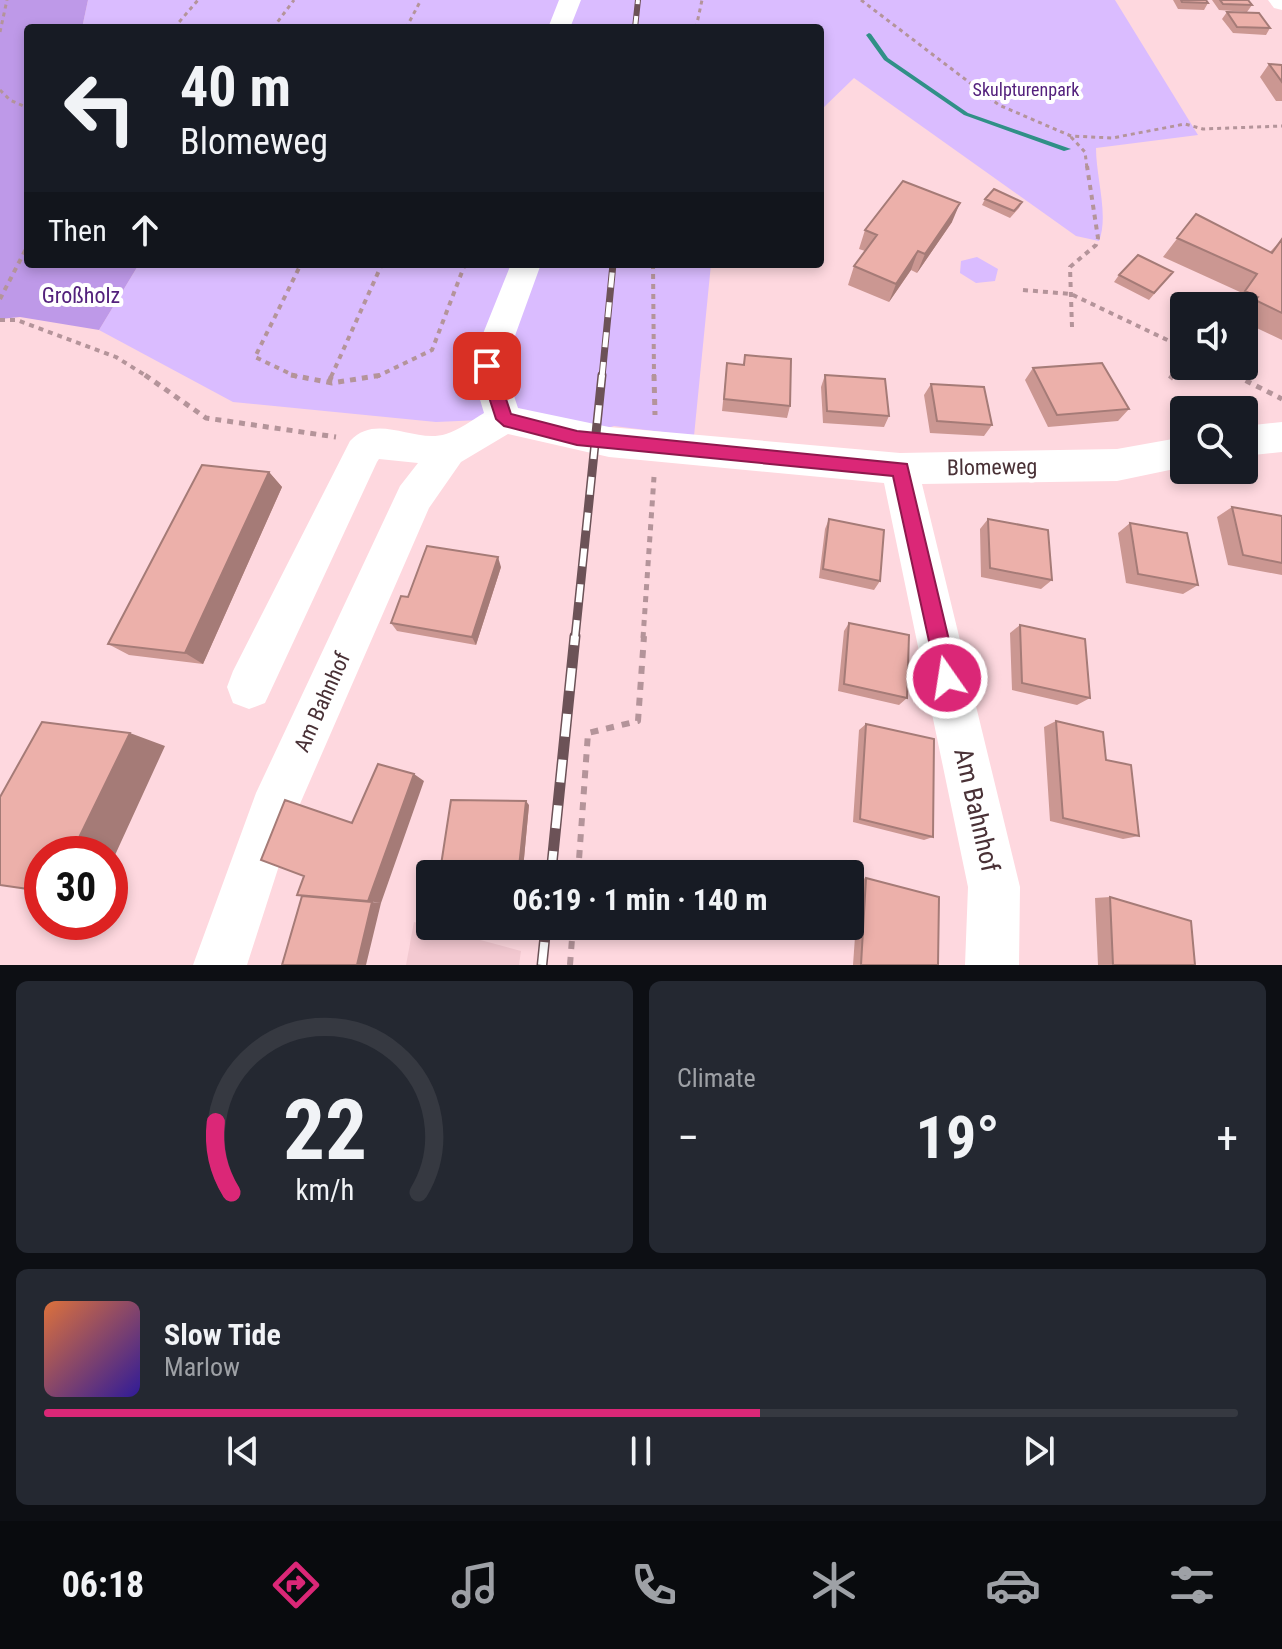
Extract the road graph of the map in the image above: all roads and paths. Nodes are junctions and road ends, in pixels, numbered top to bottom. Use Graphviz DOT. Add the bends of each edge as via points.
graph roads {
  1 [pos="7,0"];
  2 [pos="198,0"];
  3 [pos="294,0"];
  4 [pos="421,0"];
  5 [pos="570,0"];
  6 [pos="702,0"];
  7 [pos="861,0"];
  8 [pos="177,24"];
  9 [pos="276,24"];
  10 [pos="408,24"];
  11 [pos="561,24"];
  12 [pos="697,24"];
  13 [pos="0,32"];
  14 [pos="0,90"];
  15 [pos="24,106"];
  16 [pos="1282,126"];
  17 [pos="1071,136"];
  18 [pos="24,253"];
  19 [pos="299,268"];
  20 [pos="380,268"];
  21 [pos="463,268"];
  22 [pos="524,268"];
  23 [pos="653,268"];
  24 [pos="1023,290"];
  25 [pos="1071,294"];
  26 [pos="0,299"];
  27 [pos="0,320"];
  28 [pos="1072,327"];
  29 [pos="1170,341"];
  30 [pos="1246,380"];
  31 [pos="329,382"];
  32 [pos="1282,399"];
  33 [pos="504,419"];
  34 [pos="1282,437"];
  35 [pos="1258,440"];
  36 [pos="371,443"];
  37 [pos="656,446"];
  38 [pos="448,451"];
  39 [pos="1170,455"];
  40 [pos="900,469"];
  41 [pos="249,687"];
  42 [pos="579,860"];
  43 [pos="572,940"];
  44 [pos="220,965"];
  45 [pos="570,965"];
  46 [pos="992,965"];
  1 -- 13 [label="path"];
  2 -- 8 [label="path"];
  3 -- 9 [label="path"];
  4 -- 10 [label="path"];
  5 -- 11 [label="street"];
  6 -- 12 [label="path"];
  7 -- 17 [label="path" via="999,105"];
  14 -- 15 [label="path"];
  16 -- 17 [label="path" via="1203,129 1185,124 1112,138"];
  17 -- 25 [label="path" via="1085,152 1098,238 1070,267"];
  18 -- 26 [label="path"];
  19 -- 31 [label="path" via="255,357 279,372"];
  20 -- 31 [label="path"];
  21 -- 31 [label="path" via="433,349 389,374 353,384"];
  22 -- 33 [label="street" via="487,366"];
  23 -- 37 [label="path"];
  24 -- 25 [label="path"];
  25 -- 28 [label="path"];
  25 -- 29 [label="path"];
  27 -- 36 [label="path" via="17,320 116,357 206,418"];
  30 -- 32 [label="path"];
  33 -- 37 [label="street, Blomeweg" via="577,438"];
  33 -- 38 [label="street, Am Bahnhof"];
  34 -- 35 [label="street"];
  36 -- 38 [label="street"];
  36 -- 41 [label="street"];
  37 -- 40 [label="street, Blomeweg"];
  37 -- 42 [label="path" via="638,721 588,733"];
  38 -- 44 [label="street, Am Bahnhof" via="414,498 273,810"];
  39 -- 40 [label="street, Blomeweg" via="1117,465"];
  40 -- 46 [label="street, Am Bahnhof" via="994,887"];
  43 -- 45 [label="path"];
}
